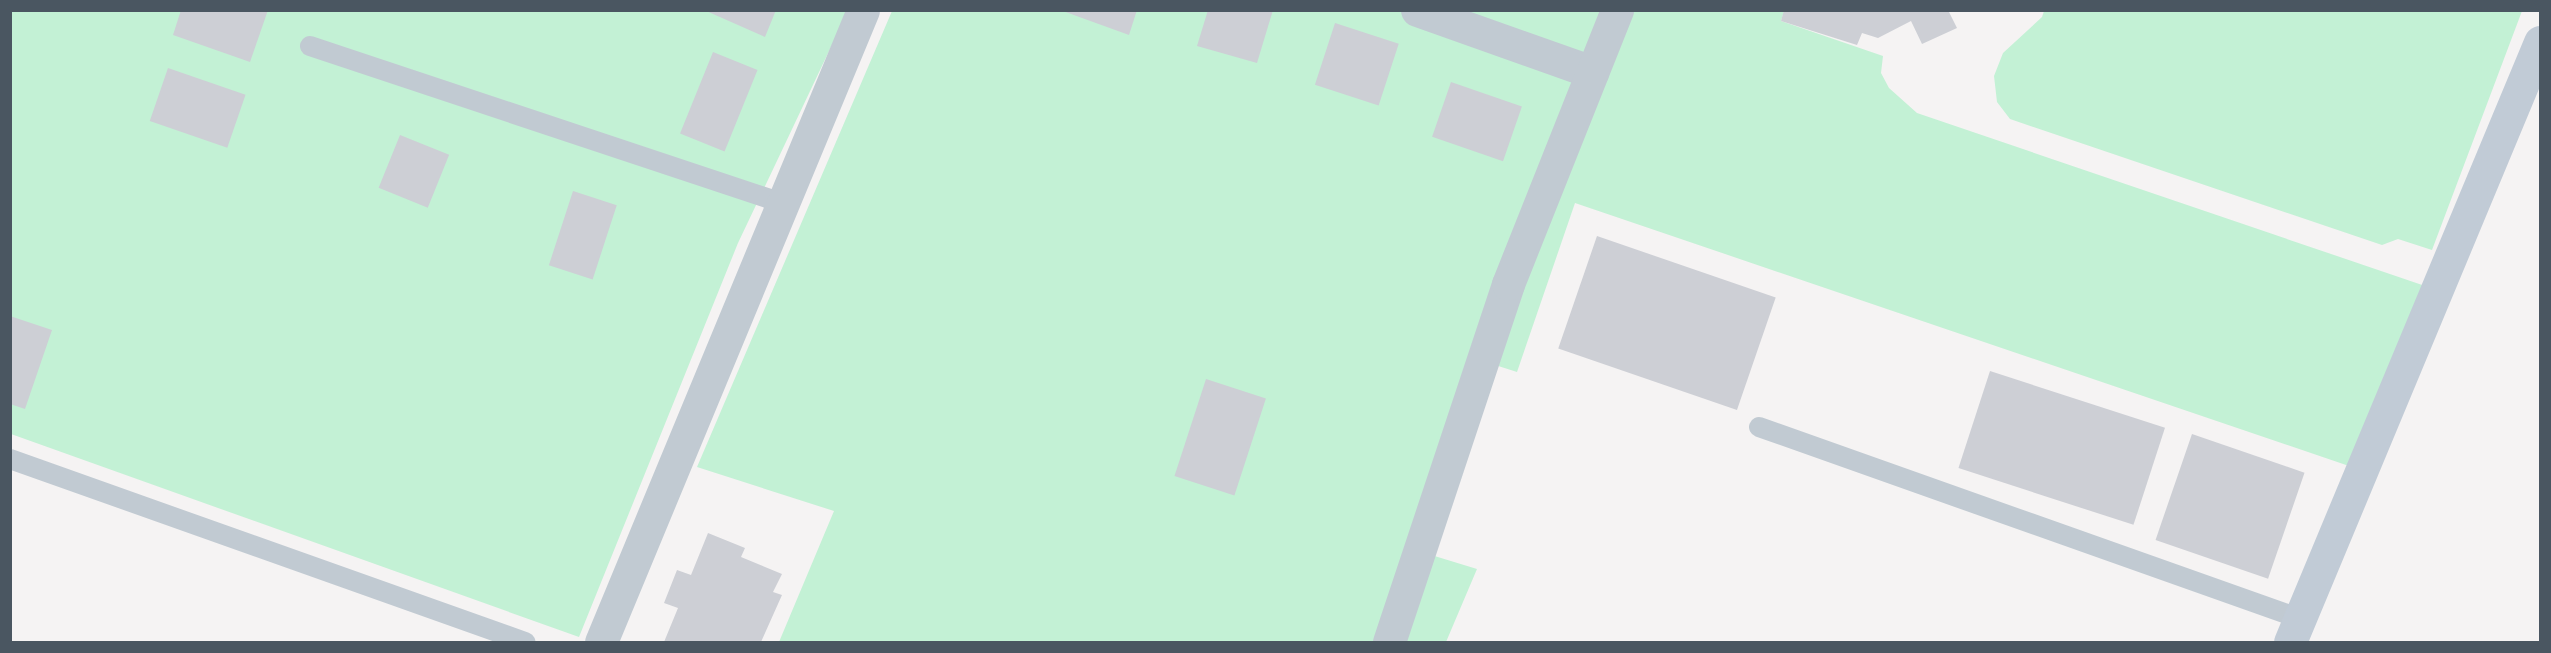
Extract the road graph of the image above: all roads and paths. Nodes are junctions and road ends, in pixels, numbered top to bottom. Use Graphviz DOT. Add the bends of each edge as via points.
graph roads {
  1 [pos="863,10"];
  2 [pos="1417,10"];
  3 [pos="1617,10"];
  4 [pos="2541,42"];
  5 [pos="310,46"];
  6 [pos="1592,72"];
  7 [pos="784,204"];
  8 [pos="1760,427"];
  9 [pos="10,459"];
  10 [pos="2296,631"];
  11 [pos="525,642"];
  12 [pos="601,642"];
  13 [pos="1389,642"];
  1 -- 7 [label="street"];
  2 -- 6 [label="street"];
  3 -- 6 [label="street"];
  4 -- 10 [label="street"];
  5 -- 7 [label="lane"];
  6 -- 13 [label="street" via="1508,284"];
  7 -- 12 [label="street"];
  8 -- 10 [label="lane"];
  9 -- 11 [label="lane"];
}
